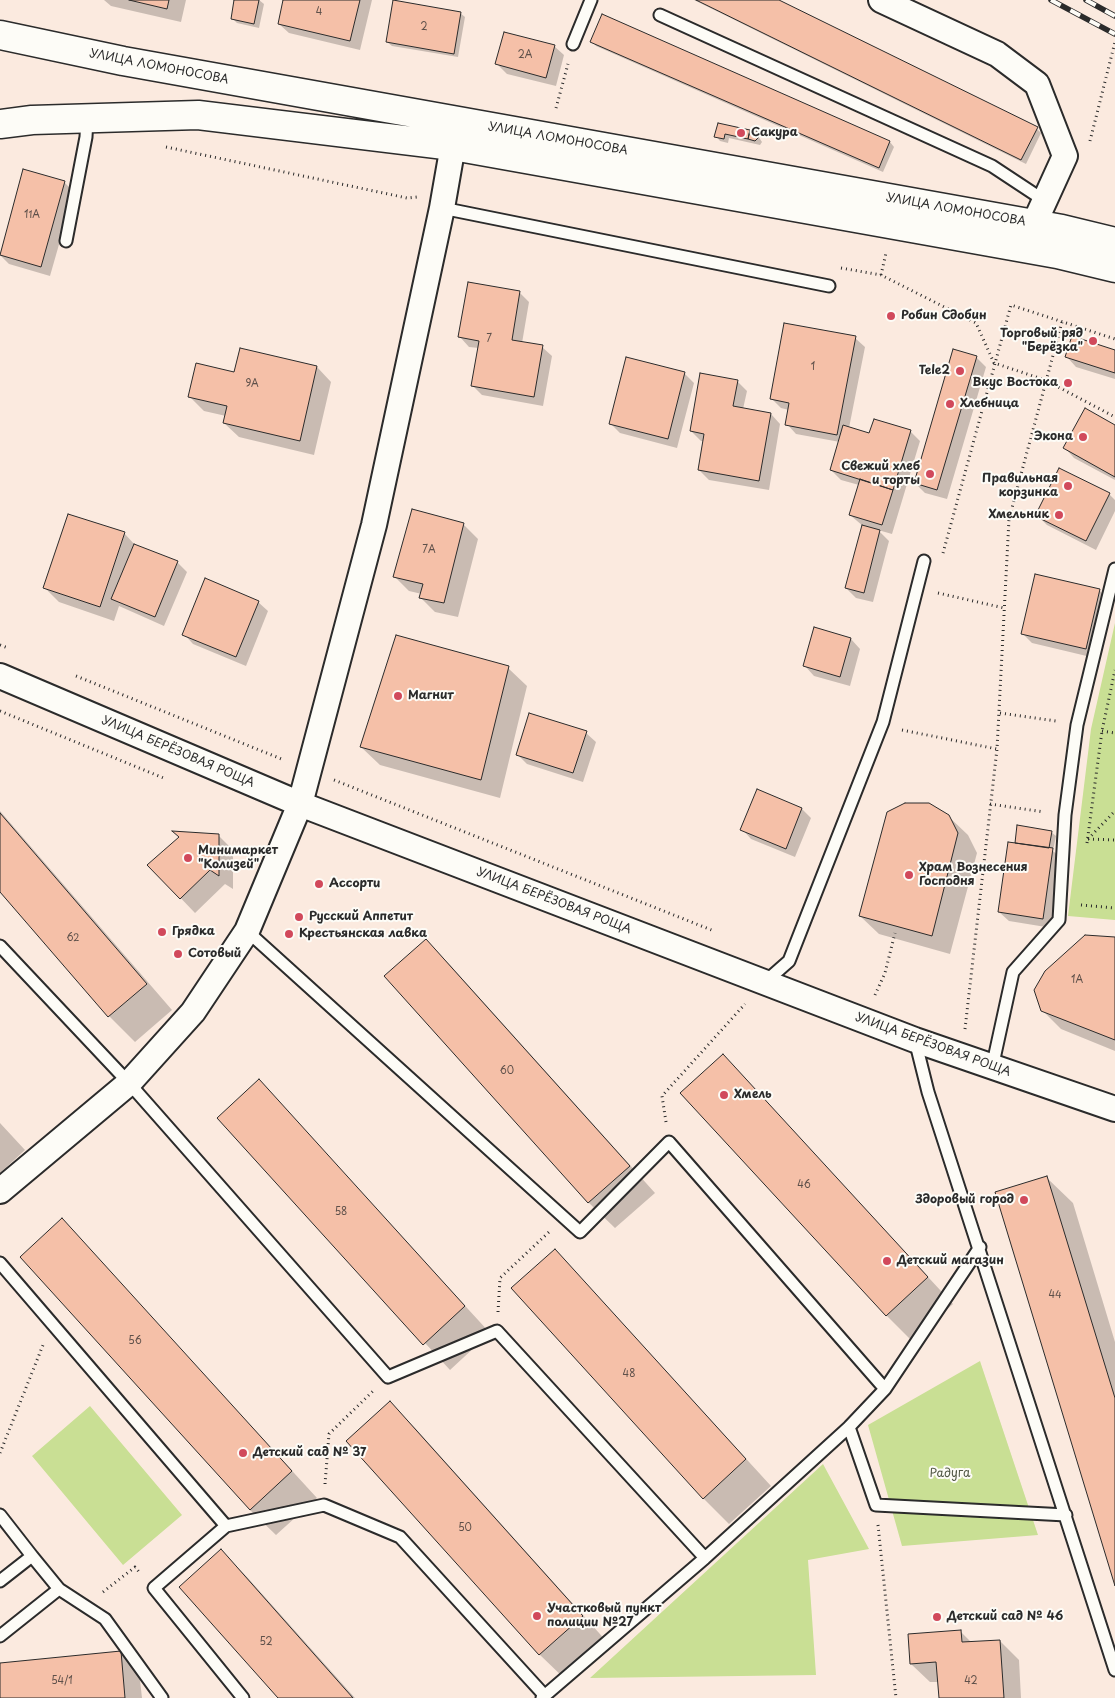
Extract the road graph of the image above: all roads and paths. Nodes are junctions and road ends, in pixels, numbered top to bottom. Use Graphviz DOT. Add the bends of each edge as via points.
graph roads {
  1 [pos="591,0"];
  2 [pos="881,0"];
  3 [pos="660,15"];
  4 [pos="0,35"];
  5 [pos="1115,42"];
  6 [pos="573,44"];
  7 [pos="554,114"];
  8 [pos="87,118"];
  9 [pos="0,124"];
  10 [pos="455,133"];
  11 [pos="1088,147"];
  12 [pos="442,208"];
  13 [pos="1040,212"];
  14 [pos="66,241"];
  15 [pos="1115,242"];
  16 [pos="1115,268"];
  17 [pos="829,286"];
  18 [pos="1062,322"];
  19 [pos="1115,339"];
  20 [pos="1045,380"];
  21 [pos="1115,417"];
  22 [pos="924,561"];
  23 [pos="1115,569"];
  24 [pos="932,592"];
  25 [pos="1004,608"];
  26 [pos="0,645"];
  27 [pos="9,649"];
  28 [pos="1115,670"];
  29 [pos="73,674"];
  30 [pos="0,676"];
  31 [pos="0,711"];
  32 [pos="1000,713"];
  33 [pos="1077,725"];
  34 [pos="895,729"];
  35 [pos="1102,731"];
  36 [pos="1115,733"];
  37 [pos="997,749"];
  38 [pos="309,770"];
  39 [pos="171,782"];
  40 [pos="300,804"];
  41 [pos="990,804"];
  42 [pos="1115,811"];
  43 [pos="1065,815"];
  44 [pos="1087,840"];
  45 [pos="1115,840"];
  46 [pos="1086,849"];
  47 [pos="1080,895"];
  48 [pos="1115,908"];
  49 [pos="247,931"];
  50 [pos="715,931"];
  51 [pos="895,933"];
  52 [pos="0,946"];
  53 [pos="764,983"];
  54 [pos="866,992"];
  55 [pos="875,996"];
  56 [pos="884,1000"];
  57 [pos="955,1029"];
  58 [pos="915,1040"];
  59 [pos="992,1068"];
  60 [pos="129,1083"];
  61 [pos="1115,1109"];
  62 [pos="669,1142"];
  63 [pos="0,1191"];
  64 [pos="580,1232"];
  65 [pos="980,1247"];
  66 [pos="0,1263"];
  67 [pos="52,1324"];
  68 [pos="496,1331"];
  69 [pos="388,1377"];
  70 [pos="885,1389"];
  71 [pos="849,1427"];
  72 [pos="0,1453"];
  73 [pos="324,1505"];
  74 [pos="876,1505"];
  75 [pos="0,1514"];
  76 [pos="1066,1515"];
  77 [pos="226,1526"];
  78 [pos="32,1556"];
  79 [pos="705,1558"];
  80 [pos="0,1581"];
  81 [pos="154,1588"];
  82 [pos="59,1589"];
  83 [pos="85,1605"];
  84 [pos="0,1636"];
  85 [pos="1115,1670"];
  86 [pos="544,1697"];
  87 [pos="162,1698"];
  88 [pos="243,1698"];
  89 [pos="896,1698"];
  1 -- 6 [label="lane"];
  2 -- 13 [label="street" via="997,54 1037,84 1065,156"];
  3 -- 13 [label="lane" via="992,166"];
  4 -- 10 [label="main road, УЛИЦА ЛОМОНОСОВА"];
  5 -- 11 [label="path"];
  6 -- 7 [label="path"];
  8 -- 9 [label="main road"];
  8 -- 10 [label="main road" via="198,115"];
  8 -- 14 [label="lane"];
  10 -- 12 [label="street"];
  10 -- 13 [label="main road, УЛИЦА ЛОМОНОСОВА"];
  10 -- 16 [label="main road, УЛИЦА ЛОМОНОСОВА"];
  12 -- 17 [label="lane"];
  12 -- 38 [label="street" via="374,525"];
  13 -- 15 [label="main road, УЛИЦА ЛОМОНОСОВА"];
  18 -- 19 [label="path"];
  18 -- 20 [label="path"];
  18 -- 20 [label="path" via="1011,305 994,364"];
  20 -- 21 [label="path"];
  20 -- 25 [label="path" via="1009,519"];
  22 -- 53 [label="lane" via="883,722 789,960"];
  23 -- 33 [label="lane"];
  24 -- 25 [label="path"];
  25 -- 32 [label="path"];
  26 -- 27 [label="path"];
  28 -- 35 [label="path"];
  29 -- 38 [label="path"];
  30 -- 40 [label="street, УЛИЦА БЕРЁЗОВАЯ РОЩА"];
  31 -- 39 [label="path"];
  32 -- 33 [label="path"];
  32 -- 37 [label="path"];
  33 -- 43 [label="lane"];
  34 -- 37 [label="path"];
  35 -- 36 [label="path"];
  35 -- 44 [label="path"];
  37 -- 41 [label="path"];
  38 -- 40 [label="street"];
  38 -- 50 [label="path"];
  40 -- 49 [label="street"];
  40 -- 53 [label="street, УЛИЦА БЕРЁЗОВАЯ РОЩА"];
  41 -- 43 [label="path"];
  41 -- 57 [label="path" via="964,1033"];
  42 -- 44 [label="path"];
  43 -- 59 [label="lane" via="1059,920 1013,972"];
  44 -- 45 [label="path"];
  44 -- 46 [label="path"];
  47 -- 48 [label="path" via="1079,904"];
  49 -- 60 [label="street" via="194,1012"];
  49 -- 64 [label="lane"];
  51 -- 55 [label="path" via="885,973"];
  52 -- 60 [label="lane"];
  53 -- 58 [label="street, УЛИЦА БЕРЁЗОВАЯ РОЩА"];
  53 -- 62 [label="path" via="662,1096"];
  54 -- 55 [label="path"];
  55 -- 56 [label="path"];
  58 -- 59 [label="street, УЛИЦА БЕРЁЗОВАЯ РОЩА"];
  58 -- 65 [label="lane" via="928,1092"];
  59 -- 61 [label="street, УЛИЦА БЕРЁЗОВАЯ РОЩА"];
  60 -- 63 [label="street"];
  60 -- 69 [label="lane"];
  62 -- 64 [label="lane"];
  62 -- 70 [label="lane"];
  64 -- 68 [label="path" via="549,1232 500,1278"];
  65 -- 70 [label="lane"];
  65 -- 76 [label="lane"];
  66 -- 67 [label="lane"];
  67 -- 72 [label="path"];
  67 -- 77 [label="lane"];
  68 -- 69 [label="lane"];
  68 -- 79 [label="lane"];
  69 -- 73 [label="path" via="329,1434"];
  70 -- 71 [label="lane"];
  71 -- 74 [label="lane"];
  71 -- 79 [label="lane"];
  73 -- 77 [label="lane"];
  73 -- 86 [label="lane" via="400,1537"];
  74 -- 76 [label="lane"];
  74 -- 89 [label="path"];
  75 -- 78 [label="lane"];
  76 -- 85 [label="lane"];
  77 -- 81 [label="lane"];
  78 -- 80 [label="lane"];
  78 -- 82 [label="lane"];
  79 -- 86 [label="lane"];
  81 -- 83 [label="path" via="135,1567"];
  81 -- 88 [label="lane"];
  82 -- 83 [label="lane"];
  82 -- 84 [label="lane"];
  83 -- 87 [label="lane" via="105,1618"];
}
